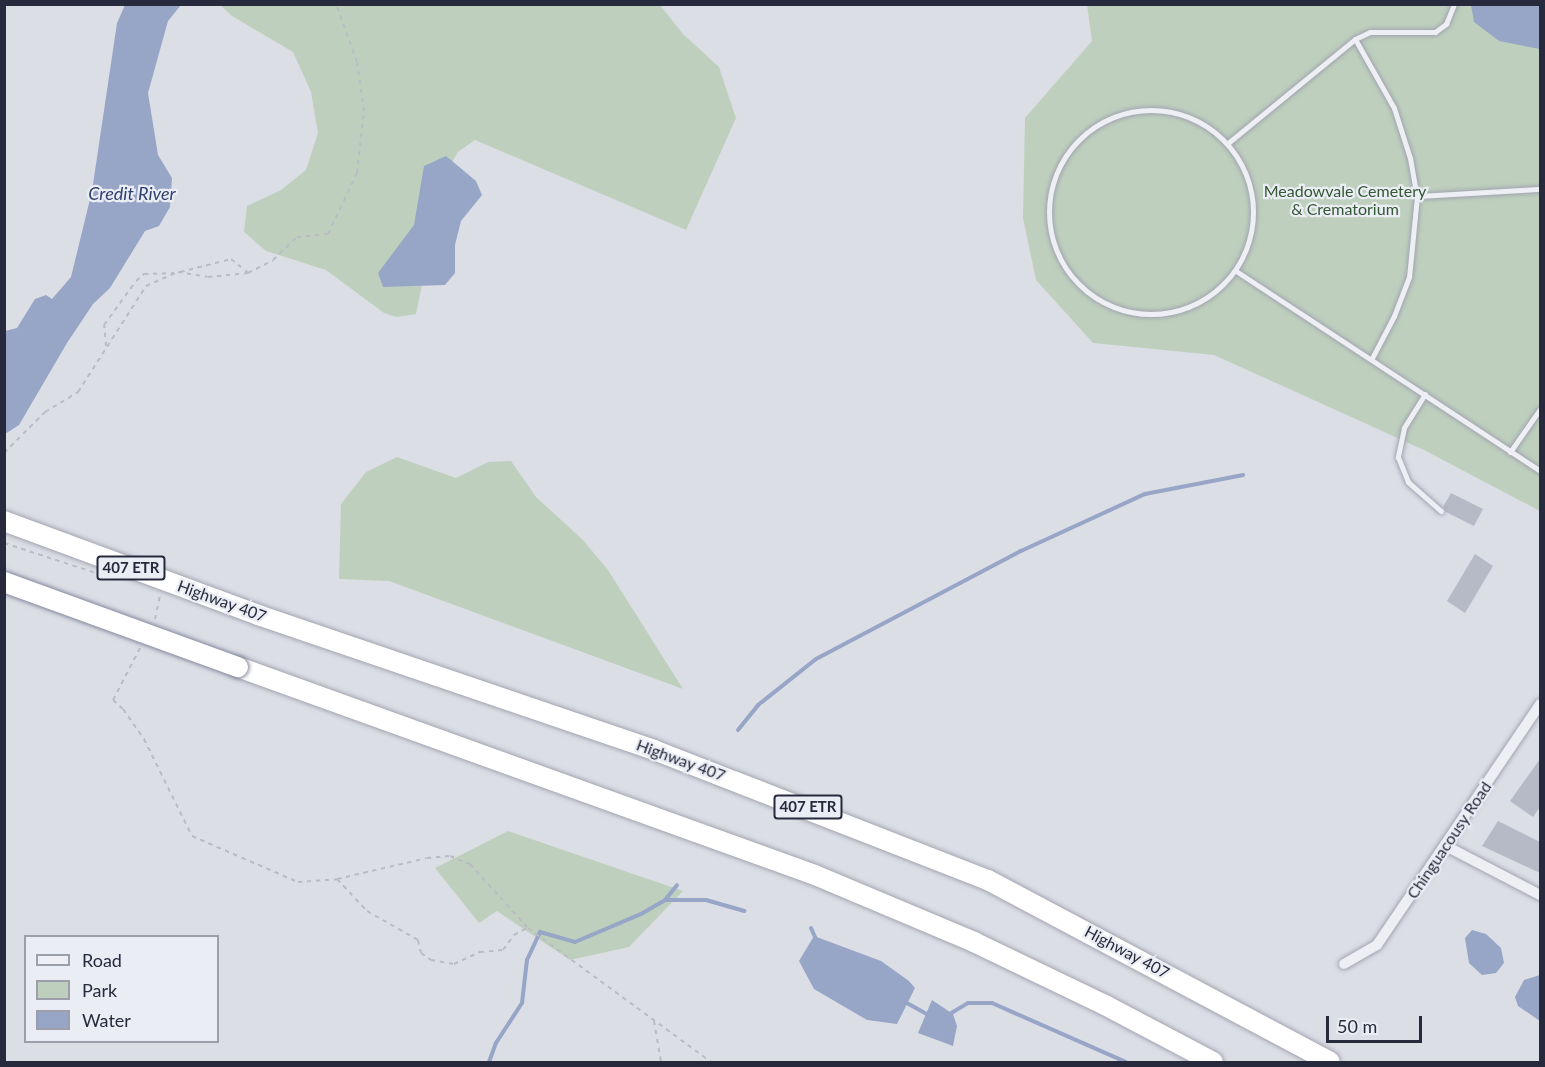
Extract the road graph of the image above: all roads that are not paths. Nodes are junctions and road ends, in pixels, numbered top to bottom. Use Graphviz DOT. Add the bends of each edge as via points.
graph roads {
  1 [pos="1454,4"];
  2 [pos="1355,39"];
  3 [pos="1228,143"];
  4 [pos="1540,189"];
  5 [pos="1417,196"];
  6 [pos="1236,271"];
  7 [pos="1372,358"];
  8 [pos="1425,394"];
  9 [pos="1540,409"];
  10 [pos="1510,452"];
  11 [pos="1540,471"];
  12 [pos="1441,511"];
  13 [pos="4,521"];
  14 [pos="4,582"];
  15 [pos="1540,704"];
  16 [pos="1446,846"];
  17 [pos="1540,895"];
  18 [pos="1344,964"];
  19 [pos="1213,1062"];
  20 [pos="1330,1062"];
  1 -- 2 [label="lane" via="1446,24 1435,32 1370,32"];
  2 -- 3 [label="lane"];
  2 -- 5 [label="lane" via="1394,108"];
  3 -- 6 [label="lane" via="1246,172 1254,206 1250,240"];
  3 -- 6 [label="lane" via="1199,120 1173,112 1128,111 1095,125 1068,149 1052,182 1047,218 1056,253 1076,284 1114,308 1141,315 1177,312 1210,297"];
  4 -- 5 [label="lane"];
  5 -- 7 [label="lane" via="1408,278"];
  6 -- 7 [label="lane"];
  7 -- 8 [label="lane"];
  8 -- 10 [label="lane"];
  8 -- 12 [label="lane" via="1404,428 1398,457 1408,482"];
  9 -- 10 [label="lane"];
  10 -- 11 [label="lane"];
  13 -- 20 [label="highway, Highway 407 / 407 ETR" via="258,615 654,750 988,880"];
  14 -- 19 [label="highway, bridge" via="815,875 974,942"];
  15 -- 16 [label="street, Chinguacousy Road"];
  16 -- 17 [label="street"];
  16 -- 18 [label="street, Chinguacousy Road" via="1377,945"];
}
